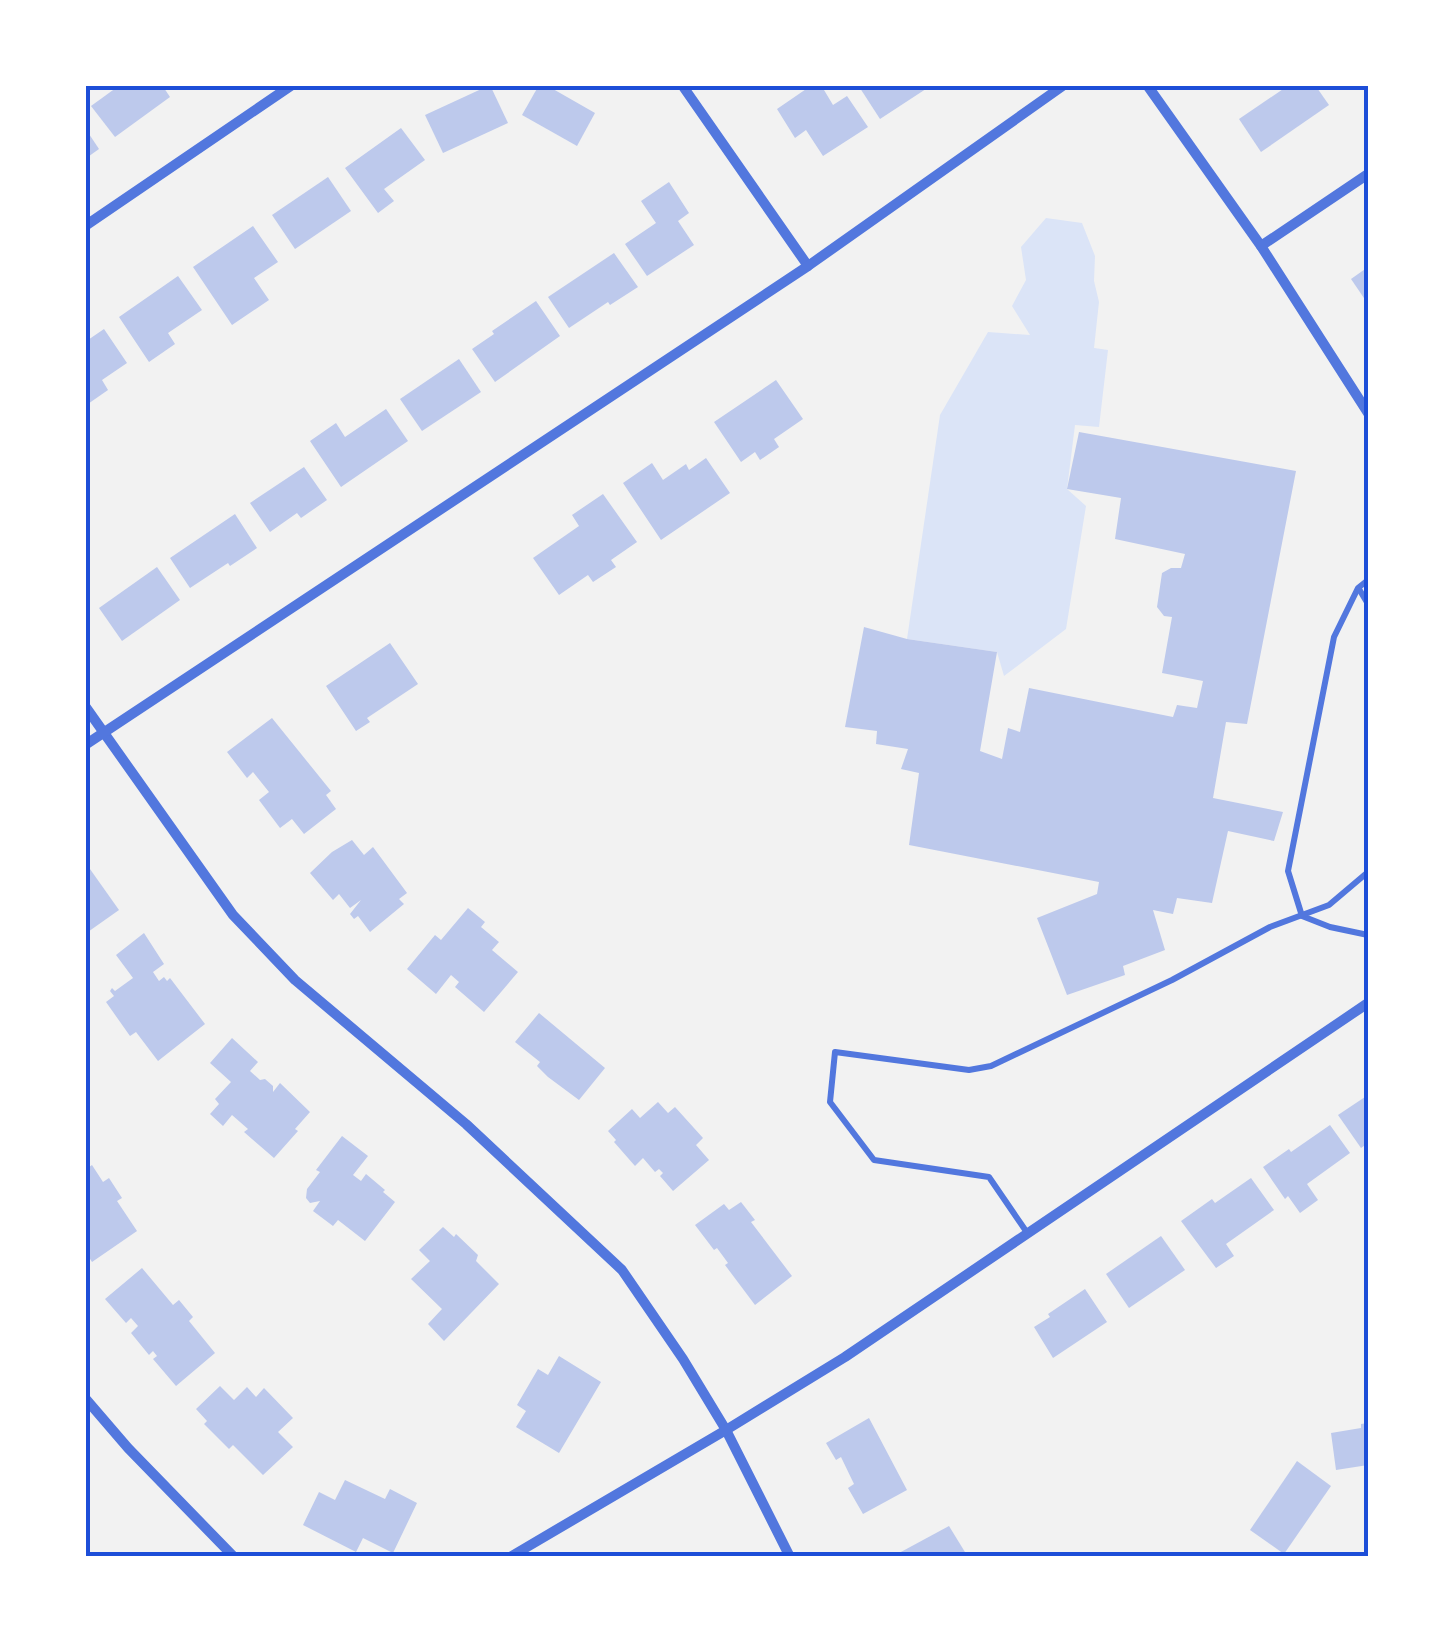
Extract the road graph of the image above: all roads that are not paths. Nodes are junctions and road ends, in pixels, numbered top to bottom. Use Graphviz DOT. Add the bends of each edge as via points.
graph roads {
  1 [pos="292,85"];
  2 [pos="682,85"];
  3 [pos="1064,85"];
  4 [pos="1147,85"];
  5 [pos="1368,174"];
  6 [pos="85,226"];
  7 [pos="1261,246"];
  8 [pos="808,266"];
  9 [pos="1368,413"];
  10 [pos="1368,580"];
  11 [pos="1358,588"];
  12 [pos="1368,604"];
  13 [pos="85,706"];
  14 [pos="103,732"];
  15 [pos="85,745"];
  16 [pos="1368,872"];
  17 [pos="1302,916"];
  18 [pos="1368,936"];
  19 [pos="1368,1003"];
  20 [pos="1028,1234"];
  21 [pos="85,1398"];
  22 [pos="726,1430"];
  23 [pos="234,1557"];
  24 [pos="510,1557"];
  25 [pos="790,1557"];
  1 -- 6 [label="street"];
  2 -- 8 [label="street"];
  3 -- 8 [label="street"];
  4 -- 7 [label="street"];
  5 -- 7 [label="street"];
  7 -- 9 [label="street"];
  8 -- 14 [label="street"];
  10 -- 11 [label="lane"];
  11 -- 12 [label="lane"];
  11 -- 17 [label="lane" via="1334,636 1288,870"];
  13 -- 14 [label="street"];
  14 -- 15 [label="street"];
  14 -- 22 [label="street" via="233,916 294,980 466,1124 622,1270"];
  16 -- 17 [label="lane" via="1329,905"];
  17 -- 18 [label="lane"];
  17 -- 20 [label="lane" via="991,1066 968,1070 835,1052 830,1102 874,1160 989,1176"];
  19 -- 20 [label="street"];
  20 -- 22 [label="street"];
  21 -- 23 [label="street"];
  22 -- 24 [label="street"];
  22 -- 25 [label="street"];
}
